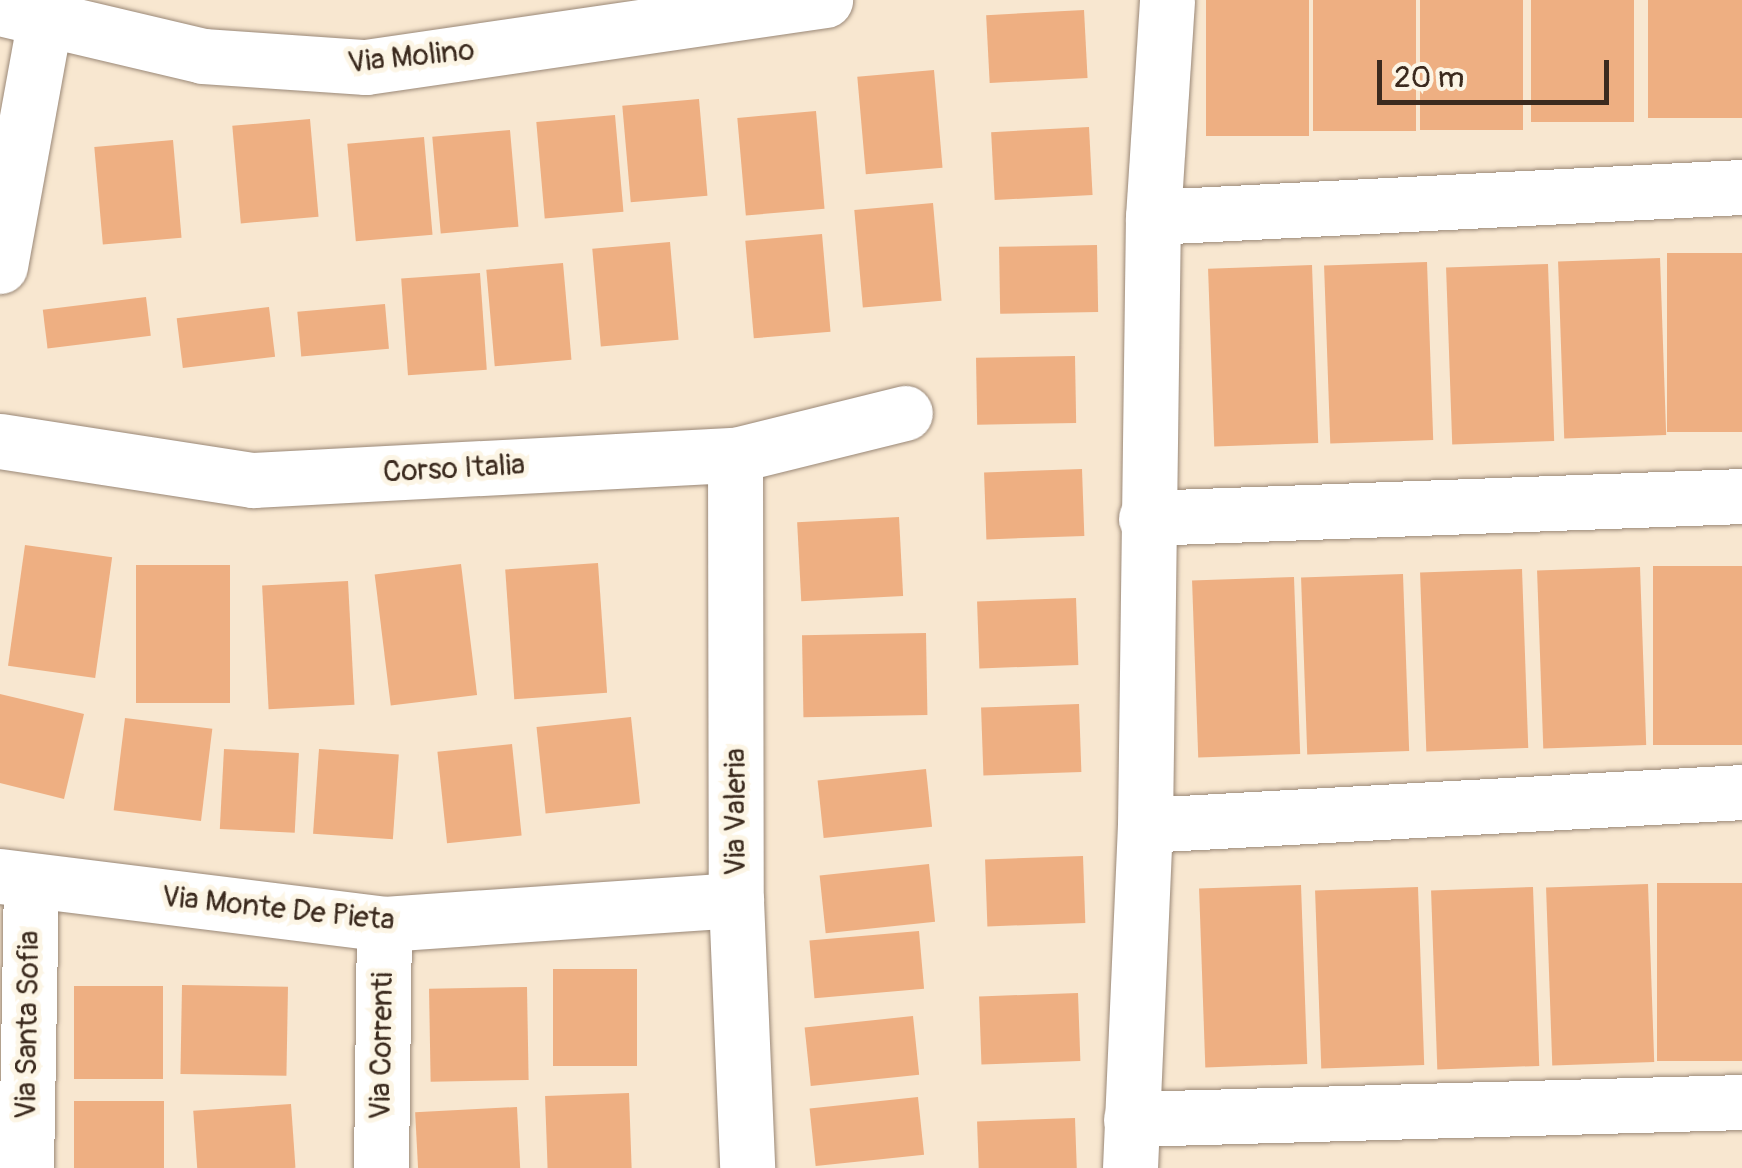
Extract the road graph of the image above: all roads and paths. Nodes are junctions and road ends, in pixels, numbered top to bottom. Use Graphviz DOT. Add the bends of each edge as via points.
graph roads {
  1 [pos="825,0"];
  2 [pos="1167,0"];
  3 [pos="22,16"];
  4 [pos="1742,188"];
  5 [pos="1153,217"];
  6 [pos="0,266"];
  7 [pos="905,413"];
  8 [pos="0,441"];
  9 [pos="735,455"];
  10 [pos="1742,496"];
  11 [pos="1146,518"];
  12 [pos="1742,792"];
  13 [pos="1145,825"];
  14 [pos="16,879"];
  15 [pos="736,900"];
  16 [pos="384,924"];
  17 [pos="1742,1102"];
  18 [pos="1131,1144"];
  19 [pos="26,1168"];
  20 [pos="381,1168"];
  21 [pos="747,1168"];
  1 -- 3 [label="street, Via Molino" via="366,67 203,56"];
  2 -- 5 [label="street"];
  3 -- 6 [label="street"];
  4 -- 5 [label="street"];
  5 -- 11 [label="street"];
  7 -- 9 [label="street, Corso Italia"];
  8 -- 9 [label="street, Corso Italia" via="253,480"];
  9 -- 15 [label="street, Via Valeria"];
  10 -- 11 [label="street"];
  11 -- 13 [label="street"];
  12 -- 13 [label="street"];
  13 -- 18 [label="street"];
  14 -- 16 [label="street, Via Monte De Pieta"];
  14 -- 19 [label="street, Via Santa Sofia"];
  15 -- 16 [label="street, Via Monte De Pieta"];
  15 -- 21 [label="street, Via Valeria"];
  16 -- 20 [label="street, Via Correnti"];
  17 -- 18 [label="street"];
}
